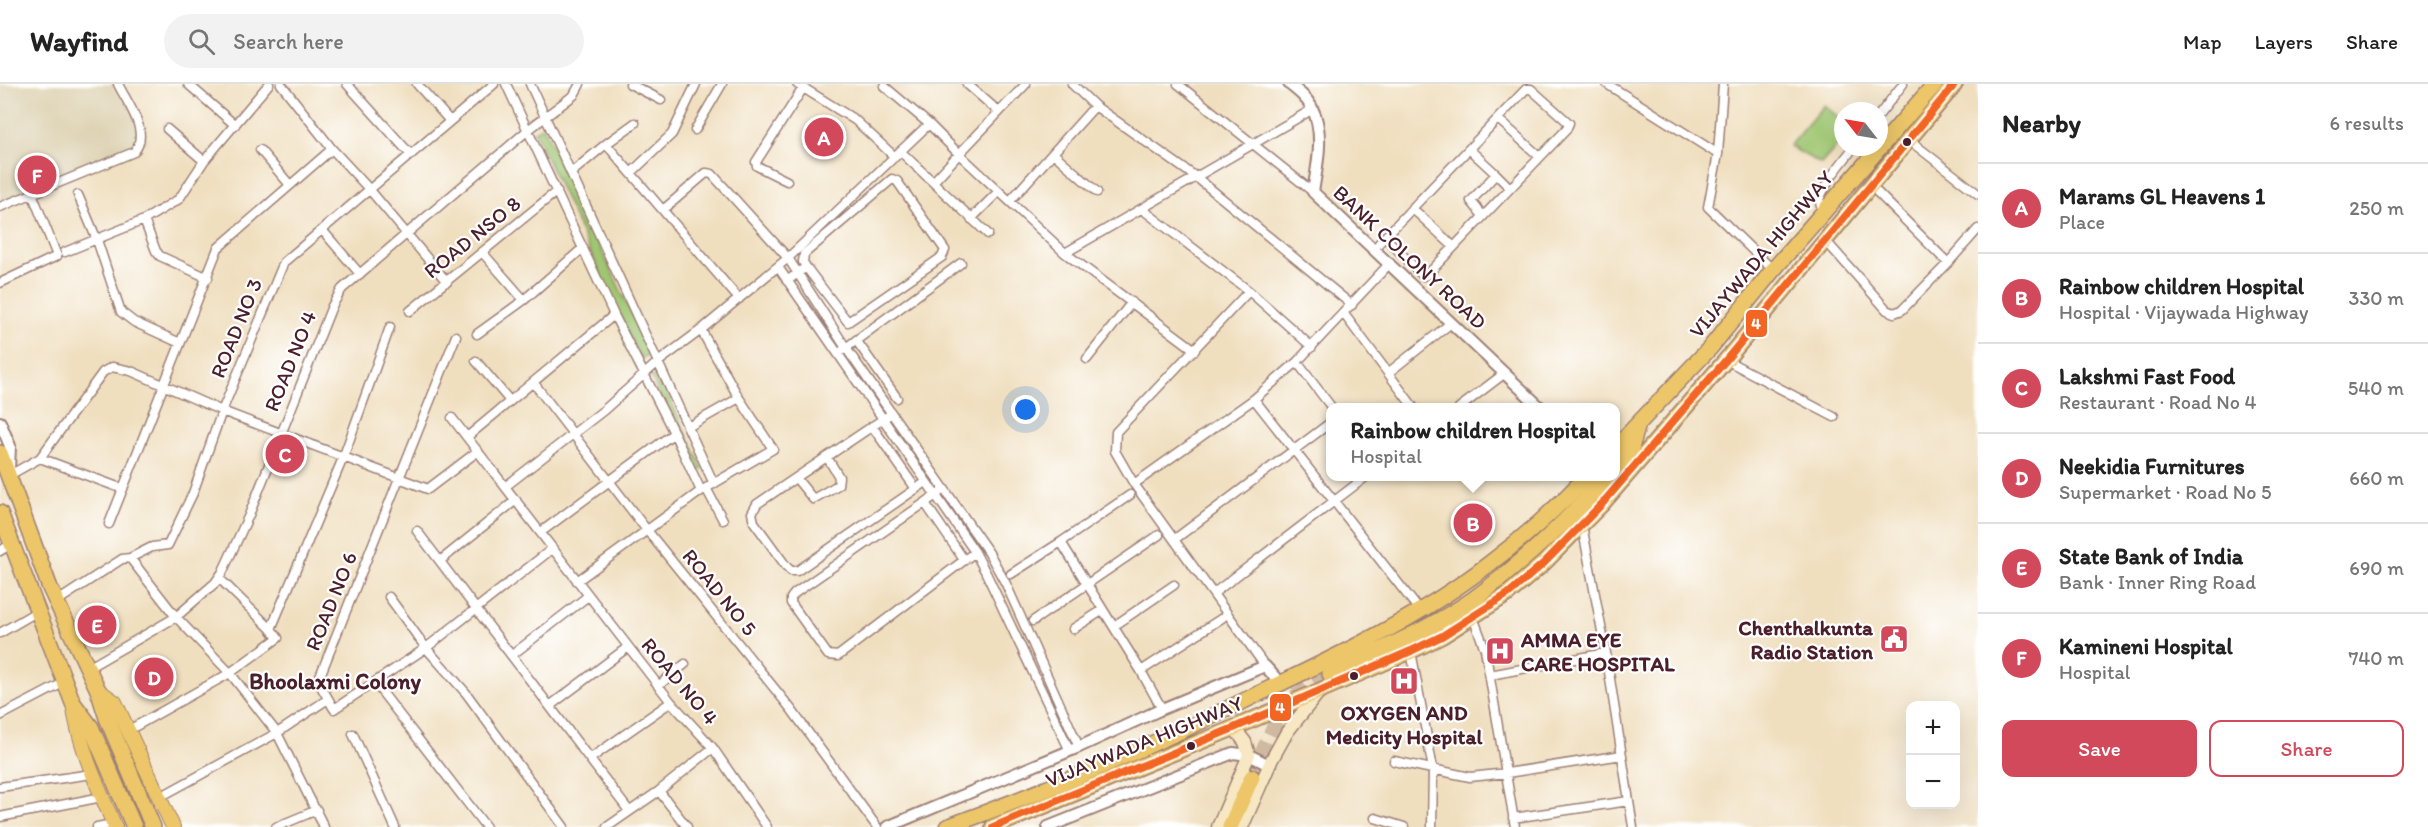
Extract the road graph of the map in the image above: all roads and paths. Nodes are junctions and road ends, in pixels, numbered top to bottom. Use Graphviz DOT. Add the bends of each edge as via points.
graph roads {
  1 [pos="118,84"];
  2 [pos="188,84"];
  3 [pos="269,84"];
  4 [pos="281,84"];
  5 [pos="348,84"];
  6 [pos="417,84"];
  7 [pos="506,84"];
  8 [pos="530,84"];
  9 [pos="580,84"];
  10 [pos="630,84"];
  11 [pos="696,84"];
  12 [pos="722,84"];
  13 [pos="968,84"];
  14 [pos="1026,84"];
  15 [pos="1072,84"];
  16 [pos="1179,84"];
  17 [pos="1289,84"];
  18 [pos="1607,84"];
  19 [pos="1724,84"];
  20 [pos="1903,84"];
  21 [pos="1935,84"];
  22 [pos="1955,85"];
  23 [pos="488,86"];
  24 [pos="800,86"];
  25 [pos="884,86"];
  26 [pos="661,100"];
  27 [pos="1888,103"];
  28 [pos="1095,106"];
  29 [pos="1313,109"];
  30 [pos="999,112"];
  31 [pos="545,118"];
  32 [pos="1498,119"];
  33 [pos="450,121"];
  34 [pos="635,123"];
  35 [pos="929,124"];
  36 [pos="235,125"];
  37 [pos="167,129"];
  38 [pos="528,130"];
  39 [pos="695,130"];
  40 [pos="1909,140"];
  41 [pos="606,144"];
  42 [pos="1253,144"];
  43 [pos="332,149"];
  44 [pos="260,150"];
  45 [pos="1470,150"];
  46 [pos="1053,153"];
  47 [pos="898,154"];
  48 [pos="959,154"];
  49 [pos="1718,154"];
  50 [pos="411,155"];
  51 [pos="1847,156"];
  52 [pos="1540,157"];
  53 [pos="204,161"];
  54 [pos="571,173"];
  55 [pos="631,173"];
  56 [pos="1496,174"];
  57 [pos="1196,177"];
  58 [pos="787,182"];
  59 [pos="933,182"];
  60 [pos="290,185"];
  61 [pos="1871,186"];
  62 [pos="1510,188"];
  63 [pos="370,190"];
  64 [pos="557,190"];
  65 [pos="998,192"];
  66 [pos="1097,192"];
  67 [pos="1313,192"];
  68 [pos="32,193"];
  69 [pos="1978,194"];
  70 [pos="78,195"];
  71 [pos="1010,201"];
  72 [pos="0,207"];
  73 [pos="1412,208"];
  74 [pos="1142,209"];
  75 [pos="663,210"];
  76 [pos="1823,213"];
  77 [pos="1484,216"];
  78 [pos="970,219"];
  79 [pos="144,220"];
  80 [pos="1978,229"];
  81 [pos="323,231"];
  82 [pos="408,234"];
  83 [pos="988,234"];
  84 [pos="1385,237"];
  85 [pos="97,240"];
  86 [pos="1825,240"];
  87 [pos="1454,247"];
  88 [pos="583,248"];
  89 [pos="1375,248"];
  90 [pos="65,252"];
  91 [pos="482,252"];
  92 [pos="1065,253"];
  93 [pos="788,258"];
  94 [pos="961,263"];
  95 [pos="1948,263"];
  96 [pos="1390,264"];
  97 [pos="778,267"];
  98 [pos="806,267"];
  99 [pos="1773,270"];
  100 [pos="798,273"];
  101 [pos="360,274"];
  102 [pos="813,277"];
  103 [pos="208,278"];
  104 [pos="787,281"];
  105 [pos="447,282"];
  106 [pos="0,283"];
  107 [pos="805,284"];
  108 [pos="1249,291"];
  109 [pos="1754,295"];
  110 [pos="739,299"];
  111 [pos="524,300"];
  112 [pos="1132,302"];
  113 [pos="1352,305"];
  114 [pos="1768,307"];
  115 [pos="410,311"];
  116 [pos="1344,314"];
  117 [pos="614,315"];
  118 [pos="1451,323"];
  119 [pos="390,327"];
  120 [pos="701,330"];
  121 [pos="477,334"];
  122 [pos="456,336"];
  123 [pos="856,340"];
  124 [pos="180,343"];
  125 [pos="1312,347"];
  126 [pos="846,348"];
  127 [pos="1195,350"];
  128 [pos="838,354"];
  129 [pos="1087,359"];
  130 [pos="476,360"];
  131 [pos="1726,360"];
  132 [pos="658,362"];
  133 [pos="1297,362"];
  134 [pos="1388,373"];
  135 [pos="645,374"];
  136 [pos="1505,374"];
  137 [pos="533,382"];
  138 [pos="162,385"];
  139 [pos="740,398"];
  140 [pos="897,398"];
  141 [pos="1254,399"];
  142 [pos="510,401"];
  143 [pos="1328,403"];
  144 [pos="1410,403"];
  145 [pos="1466,403"];
  146 [pos="1536,403"];
  147 [pos="222,411"];
  148 [pos="891,413"];
  149 [pos="1834,417"];
  150 [pos="452,418"];
  151 [pos="882,419"];
  152 [pos="0,422"];
  153 [pos="1639,423"];
  154 [pos="872,426"];
  155 [pos="1326,426"];
  156 [pos="688,427"];
  157 [pos="281,433"];
  158 [pos="573,433"];
  159 [pos="675,433"];
  160 [pos="467,437"];
  161 [pos="1620,443"];
  162 [pos="478,451"];
  163 [pos="1293,451"];
  164 [pos="0,453"];
  165 [pos="827,457"];
  166 [pos="40,458"];
  167 [pos="343,458"];
  168 [pos="1620,462"];
  169 [pos="8,476"];
  170 [pos="796,478"];
  171 [pos="400,479"];
  172 [pos="609,480"];
  173 [pos="1362,481"];
  174 [pos="1583,481"];
  175 [pos="1603,481"];
  176 [pos="926,483"];
  177 [pos="1134,484"];
  178 [pos="506,486"];
  179 [pos="707,488"];
  180 [pos="123,489"];
  181 [pos="916,489"];
  182 [pos="944,489"];
  183 [pos="936,495"];
  184 [pos="1130,495"];
  185 [pos="516,500"];
  186 [pos="1334,501"];
  187 [pos="925,503"];
  188 [pos="0,513"];
  189 [pos="723,520"];
  190 [pos="109,524"];
  191 [pos="1582,525"];
  192 [pos="646,529"];
  193 [pos="417,531"];
  194 [pos="541,532"];
  195 [pos="1159,535"];
  196 [pos="1175,539"];
  197 [pos="1061,542"];
  198 [pos="35,547"];
  199 [pos="552,549"];
  200 [pos="9,550"];
  201 [pos="975,552"];
  202 [pos="130,558"];
  203 [pos="964,560"];
  204 [pos="440,561"];
  205 [pos="995,564"];
  206 [pos="985,570"];
  207 [pos="1011,574"];
  208 [pos="219,578"];
  209 [pos="577,581"];
  210 [pos="1087,585"];
  211 [pos="1174,585"];
  212 [pos="1214,593"];
  213 [pos="53,595"];
  214 [pos="32,596"];
  215 [pos="588,596"];
  216 [pos="389,597"];
  217 [pos="476,607"];
  218 [pos="1103,610"];
  219 [pos="38,611"];
  220 [pos="1420,611"];
  221 [pos="176,617"];
  222 [pos="1473,617"];
  223 [pos="1222,618"];
  224 [pos="1033,621"];
  225 [pos="1114,626"];
  226 [pos="271,629"];
  227 [pos="1073,630"];
  228 [pos="0,633"];
  229 [pos="628,647"];
  230 [pos="426,648"];
  231 [pos="1411,651"];
  232 [pos="1606,653"];
  233 [pos="512,655"];
  234 [pos="685,664"];
  235 [pos="1265,666"];
  236 [pos="88,668"];
  237 [pos="1141,671"];
  238 [pos="230,674"];
  239 [pos="1330,674"];
  240 [pos="1490,675"];
  241 [pos="65,682"];
  242 [pos="375,683"];
  243 [pos="1281,684"];
  244 [pos="658,686"];
  245 [pos="98,690"];
  246 [pos="1320,691"];
  247 [pos="328,699"];
  248 [pos="670,702"];
  249 [pos="73,703"];
  250 [pos="551,705"];
  251 [pos="1162,709"];
  252 [pos="0,716"];
  253 [pos="1234,728"];
  254 [pos="129,730"];
  255 [pos="277,733"];
  256 [pos="353,734"];
  257 [pos="713,748"];
  258 [pos="1074,749"];
  259 [pos="1249,755"];
  260 [pos="1622,755"];
  261 [pos="591,758"];
  262 [pos="1394,760"];
  263 [pos="1269,765"];
  264 [pos="1432,769"];
  265 [pos="1507,773"];
  266 [pos="92,774"];
  267 [pos="1252,777"];
  268 [pos="0,787"];
  269 [pos="659,791"];
  270 [pos="102,797"];
  271 [pos="160,797"];
  272 [pos="1629,801"];
  273 [pos="317,810"];
  274 [pos="629,811"];
  275 [pos="0,817"];
  276 [pos="1375,818"];
  277 [pos="1514,823"];
  278 [pos="114,825"];
  279 [pos="97,827"];
  280 [pos="134,827"];
  281 [pos="153,827"];
  282 [pos="173,827"];
  283 [pos="276,827"];
  284 [pos="324,827"];
  285 [pos="395,827"];
  286 [pos="486,827"];
  287 [pos="564,827"];
  288 [pos="607,827"];
  289 [pos="687,827"];
  290 [pos="767,827"];
  291 [pos="877,827"];
  292 [pos="887,827"];
  293 [pos="947,827"];
  294 [pos="993,827"];
  295 [pos="1048,827"];
  296 [pos="1218,827"];
  297 [pos="1230,827"];
  298 [pos="1242,827"];
  299 [pos="1404,827"];
  300 [pos="1432,827"];
  301 [pos="1634,827"];
  1 -- 68 [label="street" via="139,126 140,145 125,157"];
  2 -- 36 [label="street"];
  3 -- 36 [label="street"];
  4 -- 43 [label="street"];
  5 -- 50 [label="street"];
  6 -- 33 [label="street"];
  7 -- 38 [label="street"];
  8 -- 31 [label="street"];
  9 -- 31 [label="street, ROAD NO 4" via="574,95"];
  10 -- 26 [label="street"];
  11 -- 55 [label="street" via="672,134"];
  12 -- 39 [label="street"];
  13 -- 30 [label="street"];
  14 -- 30 [label="street"];
  15 -- 28 [label="street"];
  16 -- 42 [label="street"];
  17 -- 29 [label="street"];
  18 -- 49 [label="street"];
  19 -- 49 [label="street"];
  20 -- 27 [label="street"];
  21 -- 76 [label="highway, VIJAYWADA HIGHWAY"];
  22 -- 40 [label="highway, VIJAYWADA HIGHWAY"];
  23 -- 33 [label="street, ROAD NO 3"];
  24 -- 47 [label="street" via="855,120"];
  24 -- 58 [label="street" via="756,162"];
  25 -- 35 [label="street"];
  28 -- 46 [label="street"];
  28 -- 57 [label="street"];
  29 -- 42 [label="street"];
  29 -- 67 [label="street, BANK COLONY ROAD" via="1319,150"];
  30 -- 48 [label="street"];
  31 -- 38 [label="street, ROAD NO 4"];
  31 -- 54 [label="street"];
  32 -- 45 [label="street"];
  32 -- 52 [label="street"];
  32 -- 52 [label="street" via="1526,89 1531,89 1569,123"];
  33 -- 50 [label="street, ROAD NO 3"];
  34 -- 41 [label="street"];
  35 -- 47 [label="street"];
  35 -- 48 [label="street"];
  36 -- 53 [label="street"];
  37 -- 53 [label="street"];
  38 -- 64 [label="street"];
  38 -- 82 [label="street, ROAD NO 4"];
  40 -- 61 [label="highway, VIJAYWADA HIGHWAY"];
  40 -- 69 [label="street"];
  41 -- 54 [label="street"];
  41 -- 55 [label="street"];
  42 -- 57 [label="street"];
  42 -- 67 [label="street"];
  43 -- 60 [label="street"];
  43 -- 63 [label="street"];
  44 -- 60 [label="street"];
  45 -- 56 [label="street"];
  45 -- 73 [label="street"];
  46 -- 66 [label="street"];
  46 -- 71 [label="street"];
  47 -- 59 [label="street"];
  47 -- 93 [label="street"];
  48 -- 59 [label="street"];
  48 -- 65 [label="street"];
  49 -- 99 [label="street" via="1708,207"];
  50 -- 63 [label="street, ROAD NO 3"];
  51 -- 76 [label="street" via="1819,198"];
  52 -- 62 [label="street"];
  53 -- 79 [label="street" via="178,200"];
  54 -- 132 [label="street"];
  55 -- 75 [label="street"];
  56 -- 62 [label="street"];
  56 -- 77 [label="street" via="1471,201"];
  57 -- 74 [label="street"];
  57 -- 113 [label="street"];
  59 -- 78 [label="street"];
  60 -- 103 [label="street" via="218,248"];
  61 -- 86 [label="highway, VIJAYWADA HIGHWAY"];
  61 -- 95 [label="street"];
  62 -- 77 [label="street"];
  63 -- 81 [label="street, ROAD NO 3"];
  63 -- 82 [label="street"];
  64 -- 88 [label="street"];
  64 -- 91 [label="street, ROAD NSO 8"];
  65 -- 71 [label="street"];
  65 -- 78 [label="street"];
  67 -- 89 [label="street, BANK COLONY ROAD"];
  68 -- 72 [label="street"];
  68 -- 106 [label="street" via="57,256"];
  70 -- 85 [label="street"];
  71 -- 92 [label="street"];
  73 -- 84 [label="street"];
  73 -- 87 [label="street"];
  74 -- 92 [label="street"];
  74 -- 108 [label="street"];
  75 -- 93 [label="street" via="706,173 712,174"];
  75 -- 110 [label="street"];
  76 -- 99 [label="highway, VIJAYWADA HIGHWAY"];
  77 -- 87 [label="street"];
  78 -- 83 [label="street"];
  79 -- 85 [label="street"];
  79 -- 103 [label="street" via="160,256"];
  80 -- 95 [label="street"];
  81 -- 101 [label="street"];
  81 -- 147 [label="street, ROAD NO 3" via="280,268"];
  82 -- 101 [label="street, ROAD NO 4"];
  82 -- 105 [label="street"];
  84 -- 87 [label="street" via="1423,276"];
  84 -- 89 [label="street"];
  85 -- 90 [label="street"];
  85 -- 124 [label="street" via="122,312 134,322"];
  86 -- 95 [label="street" via="1887,310 1894,313 1902,310"];
  86 -- 114 [label="highway, VIJAYWADA HIGHWAY"];
  88 -- 111 [label="street"];
  88 -- 117 [label="street"];
  89 -- 96 [label="street, BANK COLONY ROAD"];
  91 -- 105 [label="street, ROAD NSO 8"];
  91 -- 111 [label="street"];
  92 -- 112 [label="street"];
  93 -- 97 [label="street"];
  93 -- 100 [label="street"];
  94 -- 123 [label="street"];
  96 -- 113 [label="street"];
  96 -- 118 [label="street, BANK COLONY ROAD"];
  97 -- 104 [label="street"];
  97 -- 110 [label="street"];
  98 -- 100 [label="street"];
  98 -- 102 [label="street"];
  98 -- 102 [label="street" via="804,254 892,179 945,250 942,256 848,322"];
  99 -- 109 [label="highway, VIJAYWADA HIGHWAY"];
  100 -- 104 [label="street"];
  100 -- 107 [label="street"];
  101 -- 157 [label="street, ROAD NO 4" via="342,290 332,306"];
  102 -- 107 [label="street"];
  103 -- 124 [label="street"];
  104 -- 128 [label="street"];
  105 -- 115 [label="street, ROAD NSO 8"];
  107 -- 126 [label="street"];
  108 -- 125 [label="street"];
  108 -- 127 [label="street"];
  109 -- 114 [label="highway"];
  109 -- 153 [label="highway, VIJAYWADA HIGHWAY"];
  110 -- 120 [label="street"];
  111 -- 121 [label="street"];
  112 -- 127 [label="street"];
  112 -- 129 [label="street"];
  113 -- 116 [label="street"];
  114 -- 131 [label="highway, VIJAYWADA HIGHWAY"];
  116 -- 125 [label="street"];
  116 -- 134 [label="street"];
  117 -- 135 [label="street"];
  117 -- 137 [label="street"];
  118 -- 134 [label="street"];
  118 -- 136 [label="street, BANK COLONY ROAD"];
  119 -- 167 [label="street"];
  120 -- 132 [label="street"];
  120 -- 139 [label="street"];
  122 -- 171 [label="street, ROAD NO 6"];
  123 -- 126 [label="street"];
  123 -- 140 [label="street"];
  124 -- 138 [label="street"];
  125 -- 133 [label="street"];
  126 -- 128 [label="street"];
  126 -- 148 [label="street"];
  127 -- 177 [label="street" via="1116,432 1115,451"];
  128 -- 151 [label="street"];
  130 -- 142 [label="street"];
  131 -- 149 [label="street"];
  131 -- 191 [label="highway, VIJAYWADA HIGHWAY"];
  132 -- 135 [label="street"];
  132 -- 156 [label="street"];
  133 -- 141 [label="street"];
  133 -- 143 [label="street"];
  134 -- 144 [label="street"];
  135 -- 158 [label="street"];
  135 -- 159 [label="street"];
  136 -- 145 [label="street"];
  136 -- 146 [label="street, BANK COLONY ROAD"];
  137 -- 142 [label="street"];
  137 -- 158 [label="street, ROAD NO 5"];
  138 -- 147 [label="street"];
  138 -- 166 [label="street" via="121,368 103,372"];
  138 -- 180 [label="street"];
  139 -- 156 [label="street"];
  139 -- 179 [label="street" via="773,449"];
  141 -- 163 [label="street"];
  141 -- 177 [label="street"];
  142 -- 160 [label="street"];
  147 -- 157 [label="street"];
  147 -- 202 [label="street, ROAD NO 3" via="193,493 168,545"];
  148 -- 151 [label="street"];
  148 -- 182 [label="street"];
  150 -- 160 [label="street, ROAD NO 4"];
  151 -- 154 [label="street"];
  151 -- 176 [label="street"];
  152 -- 169 [label="street" via="10,446"];
  153 -- 161 [label="highway, VIJAYWADA HIGHWAY"];
  153 -- 168 [label="highway" via="1631,448"];
  154 -- 165 [label="street"];
  154 -- 181 [label="street"];
  155 -- 163 [label="street"];
  156 -- 179 [label="street"];
  157 -- 167 [label="street"];
  157 -- 208 [label="street, ROAD NO 4"];
  158 -- 172 [label="street, ROAD NO 5"];
  158 -- 178 [label="street"];
  159 -- 172 [label="street"];
  159 -- 179 [label="street"];
  160 -- 162 [label="street, ROAD NO 4"];
  162 -- 171 [label="street" via="428,489"];
  162 -- 178 [label="street, ROAD NO 4"];
  163 -- 186 [label="street"];
  163 -- 196 [label="street"];
  164 -- 169 [label="highway"];
  165 -- 170 [label="street"];
  165 -- 170 [label="street" via="839,477 838,485 813,499"];
  166 -- 169 [label="street"];
  166 -- 180 [label="street"];
  167 -- 171 [label="street"];
  167 -- 226 [label="street"];
  169 -- 198 [label="highway"];
  170 -- 181 [label="street" via="758,504 752,513 754,522 790,571 797,571"];
  171 -- 247 [label="street, ROAD NO 6" via="318,681"];
  172 -- 192 [label="street, ROAD NO 5"];
  172 -- 194 [label="street"];
  173 -- 186 [label="street"];
  174 -- 220 [label="highway" via="1488,566"];
  175 -- 239 [label="highway" via="1535,550 1470,601 1404,639"];
  176 -- 181 [label="street"];
  176 -- 183 [label="street"];
  177 -- 196 [label="street"];
  178 -- 185 [label="street, ROAD NO 4"];
  179 -- 189 [label="street"];
  179 -- 192 [label="street"];
  180 -- 190 [label="street"];
  182 -- 183 [label="street"];
  182 -- 205 [label="street"];
  183 -- 187 [label="street"];
  183 -- 201 [label="street"];
  184 -- 197 [label="street"];
  185 -- 194 [label="street, ROAD NO 4"];
  185 -- 204 [label="street"];
  186 -- 212 [label="street"];
  186 -- 220 [label="street"];
  187 -- 203 [label="street"];
  187 -- 203 [label="street" via="795,593 791,603 828,655 838,656"];
  188 -- 200 [label="highway"];
  191 -- 222 [label="highway, VIJAYWADA HIGHWAY" via="1508,594"];
  191 -- 232 [label="street"];
  192 -- 209 [label="street"];
  192 -- 291 [label="street, ROAD NO 5" via="791,709"];
  193 -- 204 [label="street"];
  194 -- 199 [label="street, ROAD NO 4"];
  195 -- 210 [label="street"];
  196 -- 212 [label="street"];
  197 -- 207 [label="street"];
  197 -- 210 [label="street"];
  198 -- 200 [label="highway"];
  198 -- 213 [label="highway"];
  199 -- 209 [label="street, ROAD NO 4"];
  199 -- 217 [label="street"];
  200 -- 214 [label="highway"];
  201 -- 203 [label="street"];
  201 -- 206 [label="street"];
  202 -- 213 [label="street, ROAD NO 3"];
  202 -- 221 [label="street"];
  204 -- 217 [label="street"];
  205 -- 206 [label="street"];
  205 -- 258 [label="street"];
  206 -- 258 [label="street"];
  208 -- 221 [label="street, ROAD NO 4"];
  208 -- 226 [label="street"];
  209 -- 215 [label="street, ROAD NO 4"];
  210 -- 218 [label="street"];
  210 -- 224 [label="street"];
  211 -- 225 [label="street"];
  212 -- 235 [label="street"];
  213 -- 214 [label="highway"];
  213 -- 236 [label="highway"];
  214 -- 219 [label="highway"];
  215 -- 229 [label="street, ROAD NO 4"];
  215 -- 233 [label="street"];
  216 -- 230 [label="street"];
  217 -- 230 [label="street"];
  217 -- 233 [label="street"];
  218 -- 225 [label="street"];
  218 -- 227 [label="street"];
  219 -- 228 [label="street"];
  219 -- 241 [label="highway"];
  220 -- 243 [label="highway"];
  221 -- 236 [label="street, ROAD NO 4"];
  221 -- 238 [label="street"];
  222 -- 231 [label="highway, VIJAYWADA HIGHWAY"];
  222 -- 240 [label="street"];
  223 -- 237 [label="street"];
  225 -- 237 [label="street"];
  226 -- 238 [label="street" via="278,638"];
  229 -- 244 [label="street, ROAD NO 4"];
  229 -- 250 [label="street"];
  230 -- 242 [label="street"];
  230 -- 287 [label="street" via="466,693"];
  231 -- 246 [label="highway, VIJAYWADA HIGHWAY"];
  231 -- 264 [label="street"];
  232 -- 240 [label="street"];
  232 -- 260 [label="street"];
  233 -- 250 [label="street"];
  234 -- 244 [label="street"];
  235 -- 243 [label="street"];
  235 -- 251 [label="street"];
  236 -- 245 [label="highway"];
  237 -- 251 [label="street"];
  238 -- 254 [label="street"];
  238 -- 255 [label="street"];
  240 -- 265 [label="street"];
  241 -- 249 [label="highway"];
  241 -- 252 [label="street"];
  242 -- 247 [label="street" via="334,709"];
  242 -- 286 [label="street"];
  243 -- 293 [label="highway, VIJAYWADA HIGHWAY" via="1095,770"];
  244 -- 248 [label="street, ROAD NO 4"];
  245 -- 254 [label="main road" via="115,702"];
  245 -- 281 [label="highway" via="106,718"];
  246 -- 253 [label="highway, VIJAYWADA HIGHWAY"];
  246 -- 263 [label="main road" via="1287,732"];
  247 -- 255 [label="street"];
  248 -- 257 [label="street, ROAD NO 4"];
  248 -- 261 [label="street"];
  249 -- 266 [label="main road" via="76,726"];
  249 -- 280 [label="highway" via="91,727"];
  250 -- 261 [label="street"];
  251 -- 258 [label="street"];
  253 -- 259 [label="main road"];
  253 -- 294 [label="highway, VIJAYWADA HIGHWAY"];
  254 -- 271 [label="main road"];
  255 -- 271 [label="street"];
  255 -- 273 [label="street"];
  256 -- 285 [label="street"];
  257 -- 269 [label="street"];
  257 -- 290 [label="street, ROAD NO 4"];
  258 -- 292 [label="street"];
  259 -- 263 [label="street"];
  259 -- 295 [label="street" via="1233,753"];
  259 -- 296 [label="main road"];
  260 -- 265 [label="street"];
  260 -- 272 [label="street"];
  261 -- 274 [label="street"];
  262 -- 264 [label="street"];
  263 -- 298 [label="main road"];
  264 -- 265 [label="street" via="1470,777"];
  264 -- 300 [label="street"];
  265 -- 277 [label="street"];
  266 -- 268 [label="street"];
  266 -- 270 [label="main road"];
  267 -- 297 [label="highway"];
  269 -- 274 [label="street"];
  269 -- 289 [label="street"];
  270 -- 275 [label="street"];
  270 -- 278 [label="main road"];
  271 -- 282 [label="main road"];
  272 -- 277 [label="street"];
  272 -- 301 [label="street"];
  273 -- 283 [label="street"];
  273 -- 284 [label="street"];
  274 -- 288 [label="street"];
  276 -- 299 [label="street"];
  278 -- 279 [label="street"];
}
